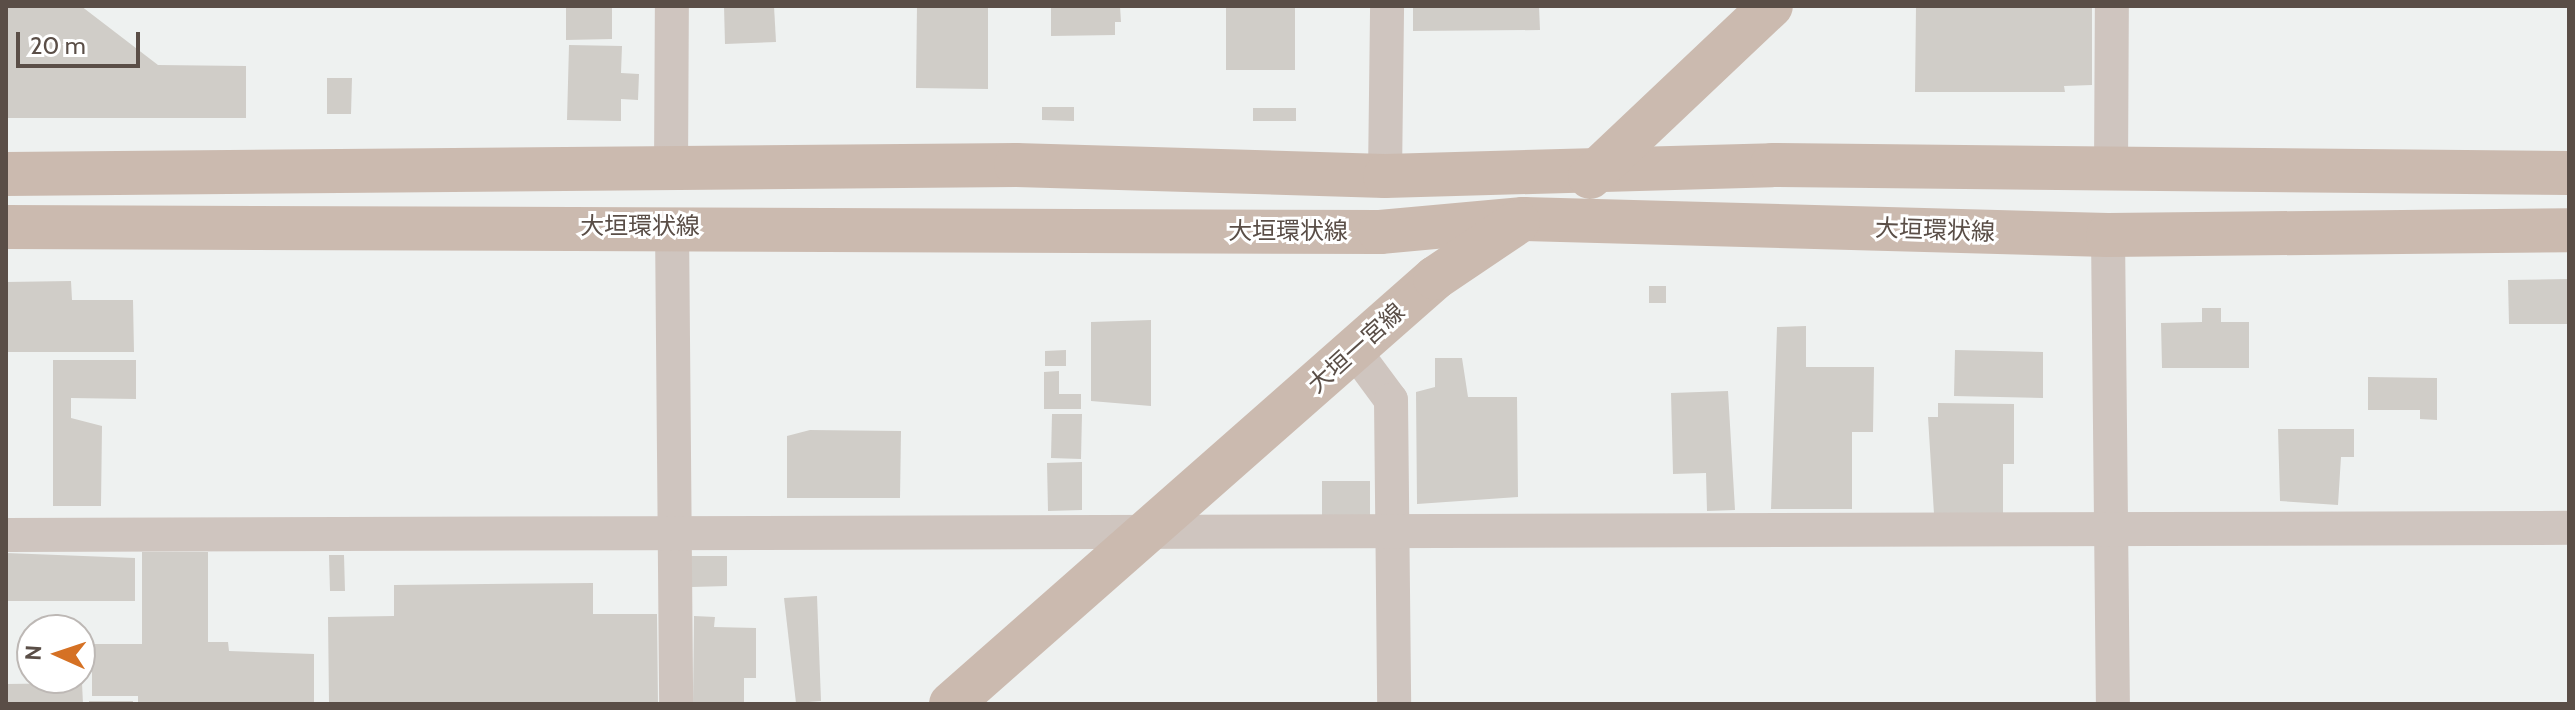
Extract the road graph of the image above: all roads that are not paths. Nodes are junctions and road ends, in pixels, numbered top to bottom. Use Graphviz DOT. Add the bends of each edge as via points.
graph roads {
  1 [pos="672,6"];
  2 [pos="1387,6"];
  3 [pos="1771,6"];
  4 [pos="2112,6"];
  5 [pos="1601,170"];
  6 [pos="2111,170"];
  7 [pos="671,172"];
  8 [pos="2569,173"];
  9 [pos="6,174"];
  10 [pos="1385,176"];
  11 [pos="1523,219"];
  12 [pos="672,225"];
  13 [pos="6,227"];
  14 [pos="2569,230"];
  15 [pos="2108,235"];
  16 [pos="1354,350"];
  17 [pos="1152,528"];
  18 [pos="2569,528"];
  19 [pos="679,529"];
  20 [pos="2111,530"];
  21 [pos="1393,533"];
  22 [pos="6,535"];
  23 [pos="676,704"];
  24 [pos="951,704"];
  25 [pos="1394,704"];
  26 [pos="2113,704"];
  1 -- 7 [label="street"];
  2 -- 10 [label="street"];
  3 -- 5 [label="main road, 大垣一宮線"];
  4 -- 6 [label="street"];
  5 -- 6 [label="main road"];
  5 -- 10 [label="main road"];
  5 -- 11 [label="main road, 大垣一宮線"];
  6 -- 8 [label="main road"];
  7 -- 9 [label="main road"];
  7 -- 10 [label="main road" via="1016,165"];
  11 -- 12 [label="main road, 大垣環状線" via="1380,232"];
  11 -- 15 [label="main road, 大垣環状線"];
  11 -- 16 [label="main road, 大垣一宮線" via="1435,278"];
  12 -- 13 [label="main road, 大垣環状線"];
  12 -- 19 [label="street"];
  14 -- 15 [label="main road, 大垣環状線"];
  15 -- 20 [label="street"];
  16 -- 17 [label="main road, 大垣一宮線"];
  16 -- 21 [label="street" via="1391,400"];
  17 -- 19 [label="street"];
  17 -- 21 [label="street"];
  17 -- 24 [label="main road, 大垣一宮線"];
  18 -- 20 [label="street"];
  19 -- 22 [label="street"];
  19 -- 23 [label="street"];
  20 -- 21 [label="street"];
  20 -- 26 [label="street"];
  21 -- 25 [label="street"];
}
